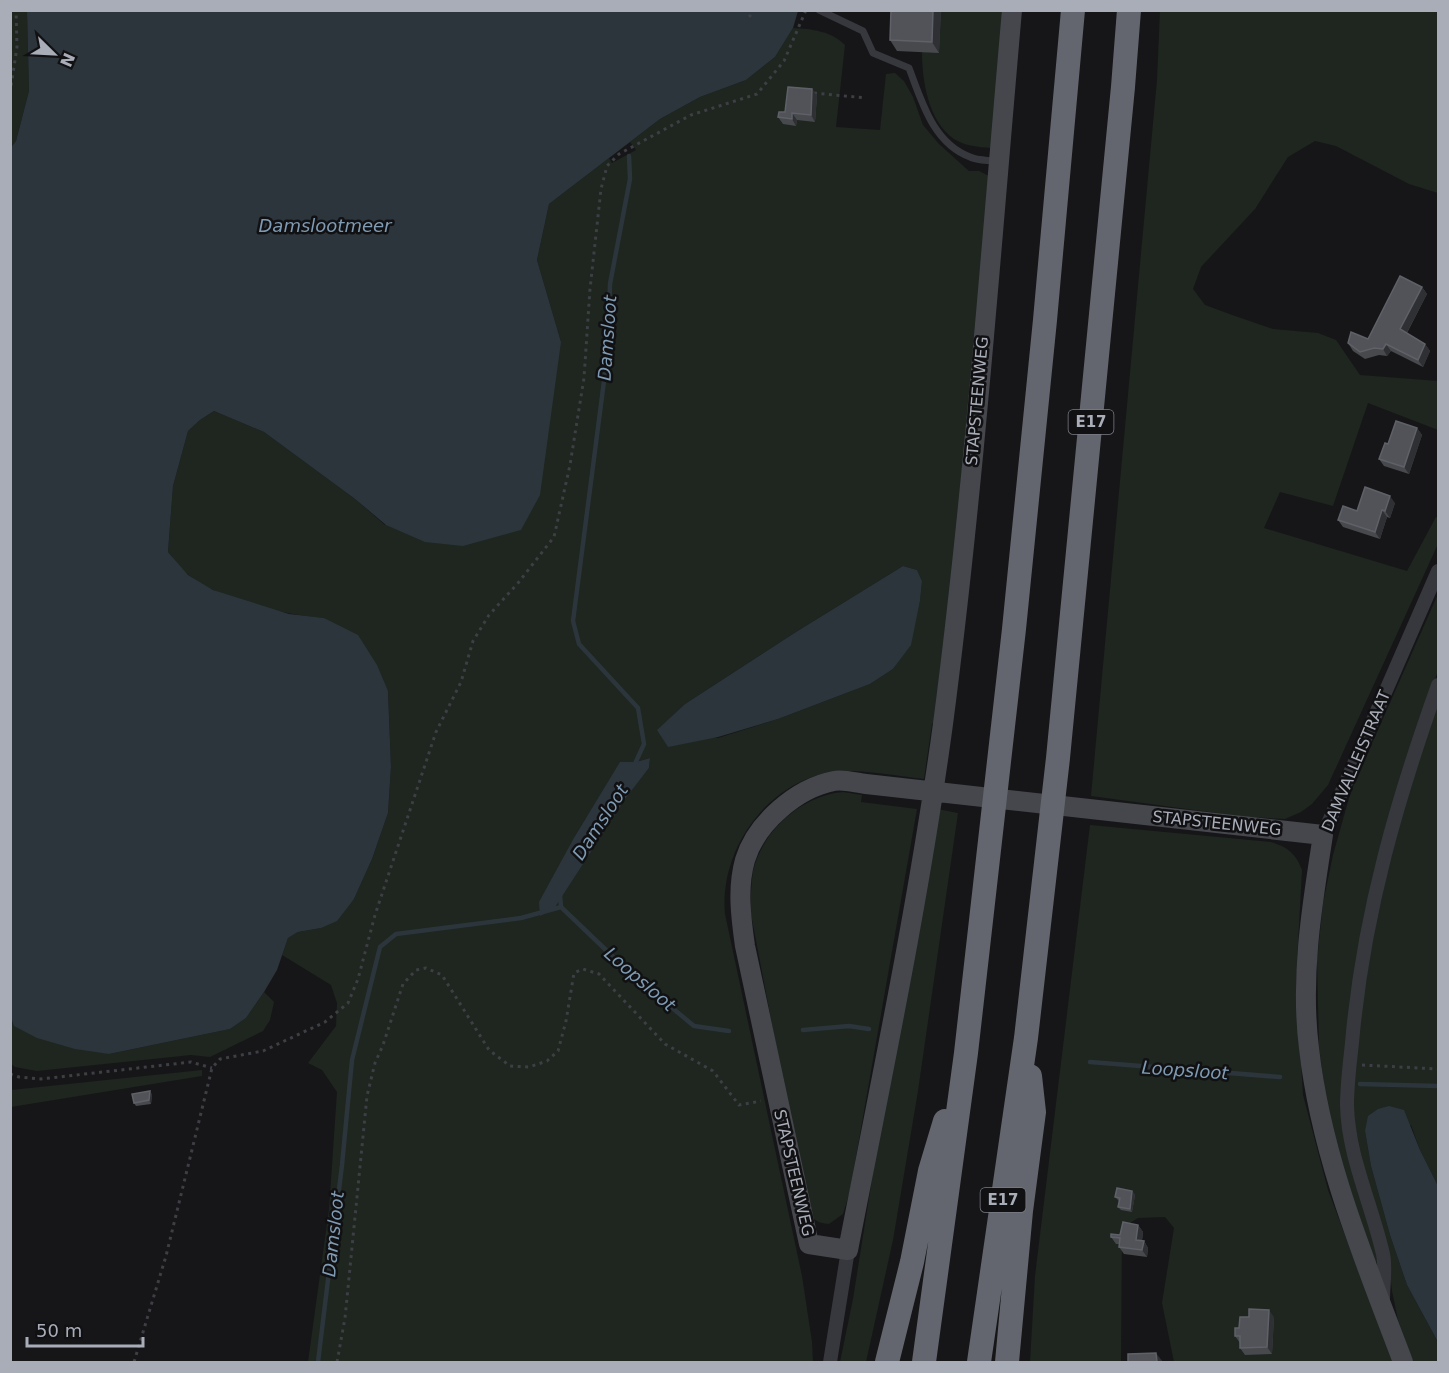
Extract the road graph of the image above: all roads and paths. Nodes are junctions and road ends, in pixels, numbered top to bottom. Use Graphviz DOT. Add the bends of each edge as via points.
graph roads {
  1 [pos="16,10"];
  2 [pos="755,10"];
  3 [pos="806,10"];
  4 [pos="819,10"];
  5 [pos="1012,10"];
  6 [pos="1073,10"];
  7 [pos="1129,10"];
  8 [pos="749,17"];
  9 [pos="10,93"];
  10 [pos="808,93"];
  11 [pos="866,98"];
  12 [pos="999,162"];
  13 [pos="1438,571"];
  14 [pos="1438,685"];
  15 [pos="1323,835"];
  16 [pos="1026,1038"];
  17 [pos="966,1053"];
  18 [pos="1350,1064"];
  19 [pos="212,1068"];
  20 [pos="1438,1069"];
  21 [pos="10,1074"];
  22 [pos="777,1098"];
  23 [pos="1021,1211"];
  24 [pos="848,1250"];
  25 [pos="1383,1308"];
  26 [pos="134,1362"];
  27 [pos="337,1362"];
  28 [pos="830,1362"];
  29 [pos="887,1362"];
  30 [pos="924,1362"];
  31 [pos="980,1362"];
  32 [pos="1007,1362"];
  33 [pos="1019,1362"];
  34 [pos="1403,1362"];
  1 -- 9 [label="path" via="17,47"];
  2 -- 8 [label="path"];
  3 -- 19 [label="path" via="784,62 757,94 691,114 619,154 607,166 590,289 584,378 554,537 489,615 473,641 461,682 436,732 348,1003 325,1022 263,1051 220,1059"];
  4 -- 12 [label="lane" via="863,31 873,53 909,68 929,120 945,142 971,158"];
  5 -- 12 [label="street, STAPSTEENWEG"];
  6 -- 17 [label="highway" via="1014,629"];
  7 -- 16 [label="highway, E17" via="1058,758"];
  10 -- 11 [label="path"];
  12 -- 24 [label="street, STAPSTEENWEG" via="975,439 943,724 915,906"];
  13 -- 15 [label="street, DAMVALLEISTRAAT"];
  14 -- 18 [label="street, DAMVALLEISTRAAT" via="1408,771 1377,881 1364,941"];
  15 -- 22 [label="street, STAPSTEENWEG" via="836,780 808,789 783,806 759,831 745,859 740,903 745,946"];
  15 -- 25 [label="street, DAMVALLEISTRAAT" via="1308,947 1308,1047 1321,1123"];
  16 -- 23 [label="highway" via="1034,1112"];
  16 -- 31 [label="highway, E17"];
  17 -- 29 [label="highway" via="930,1171"];
  17 -- 30 [label="highway"];
  18 -- 20 [label="path"];
  18 -- 25 [label="street, DAMVALLEISTRAAT" via="1350,1130 1384,1257"];
  19 -- 21 [label="path" via="191,1062 41,1079"];
  19 -- 26 [label="path"];
  22 -- 24 [label="street, STAPSTEENWEG" via="809,1244"];
  22 -- 27 [label="path" via="739,1105 713,1071 665,1044 599,974 583,969 574,973 558,1051 547,1061 529,1067 510,1066 489,1050 442,975 416,970 403,984 367,1096"];
  23 -- 32 [label="highway"];
  23 -- 33 [label="highway"];
  24 -- 28 [label="street"];
  25 -- 34 [label="street, DAMVALLEISTRAAT"];
}
